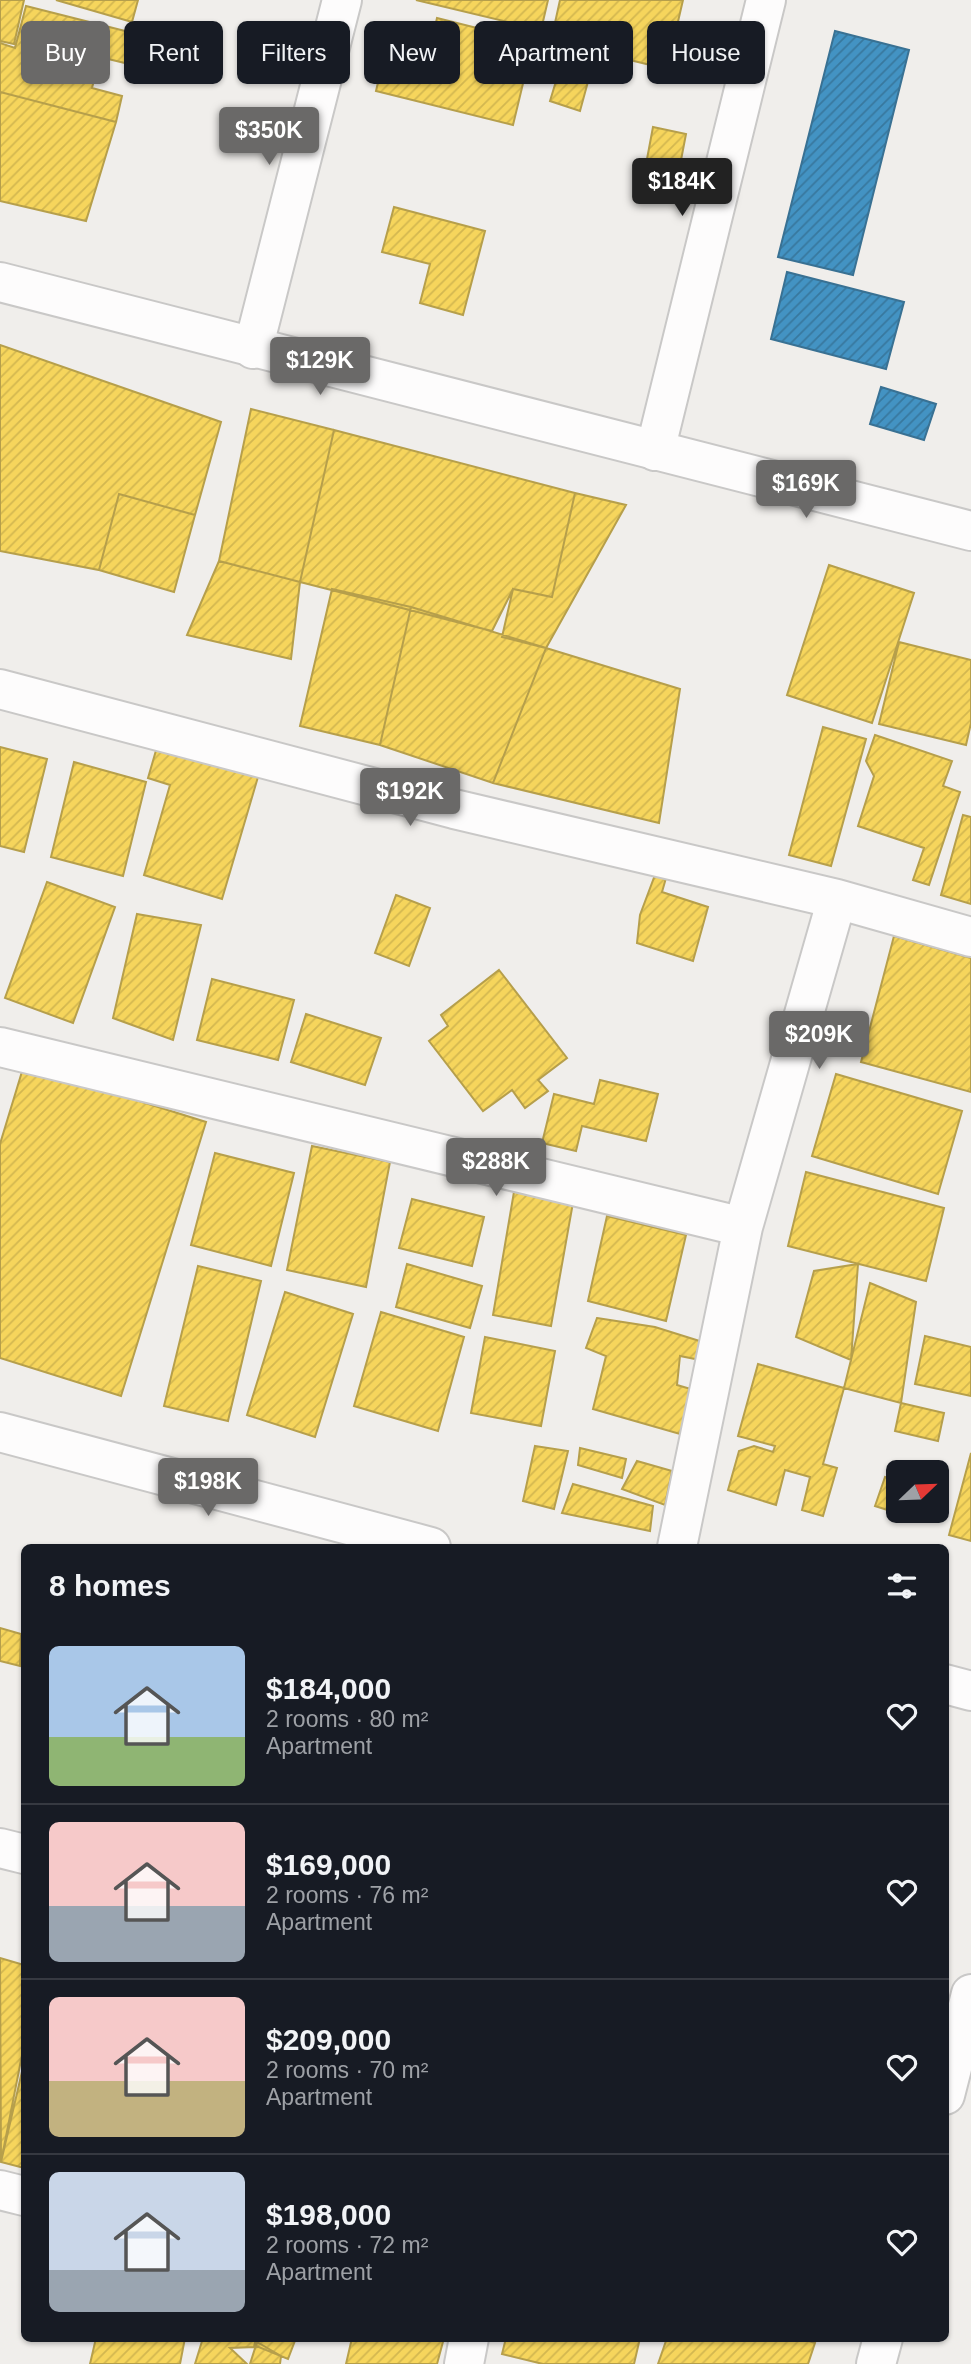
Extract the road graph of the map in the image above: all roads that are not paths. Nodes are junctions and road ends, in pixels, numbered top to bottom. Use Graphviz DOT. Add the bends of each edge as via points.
graph roads {
  1 [pos="342,0"];
  2 [pos="766,0"];
  3 [pos="0,282"];
  4 [pos="253,349"];
  5 [pos="655,451"];
  6 [pos="971,531"];
  7 [pos="0,689"];
  8 [pos="837,899"];
  9 [pos="971,937"];
  10 [pos="0,1047"];
  11 [pos="743,1227"];
  12 [pos="0,1432"];
  13 [pos="420,1544"];
  14 [pos="678,1544"];
  15 [pos="949,1685"];
  16 [pos="971,1691"];
  17 [pos="0,1848"];
  18 [pos="21,1853"];
  19 [pos="971,1994"];
  20 [pos="949,2072"];
  21 [pos="0,2190"];
  22 [pos="21,2195"];
  23 [pos="469,2342"];
  24 [pos="882,2342"];
  25 [pos="464,2364"];
  26 [pos="876,2364"];
  1 -- 4 [label="street"];
  2 -- 5 [label="street"];
  3 -- 4 [label="street"];
  4 -- 5 [label="street"];
  5 -- 6 [label="street"];
  7 -- 8 [label="street" via="454,809"];
  8 -- 9 [label="street"];
  8 -- 11 [label="street"];
  10 -- 11 [label="street"];
  11 -- 14 [label="street"];
  12 -- 13 [label="street"];
  15 -- 16 [label="street"];
  17 -- 18 [label="street"];
  19 -- 20 [label="street"];
  21 -- 22 [label="street"];
  23 -- 25 [label="street"];
  24 -- 26 [label="street"];
}
